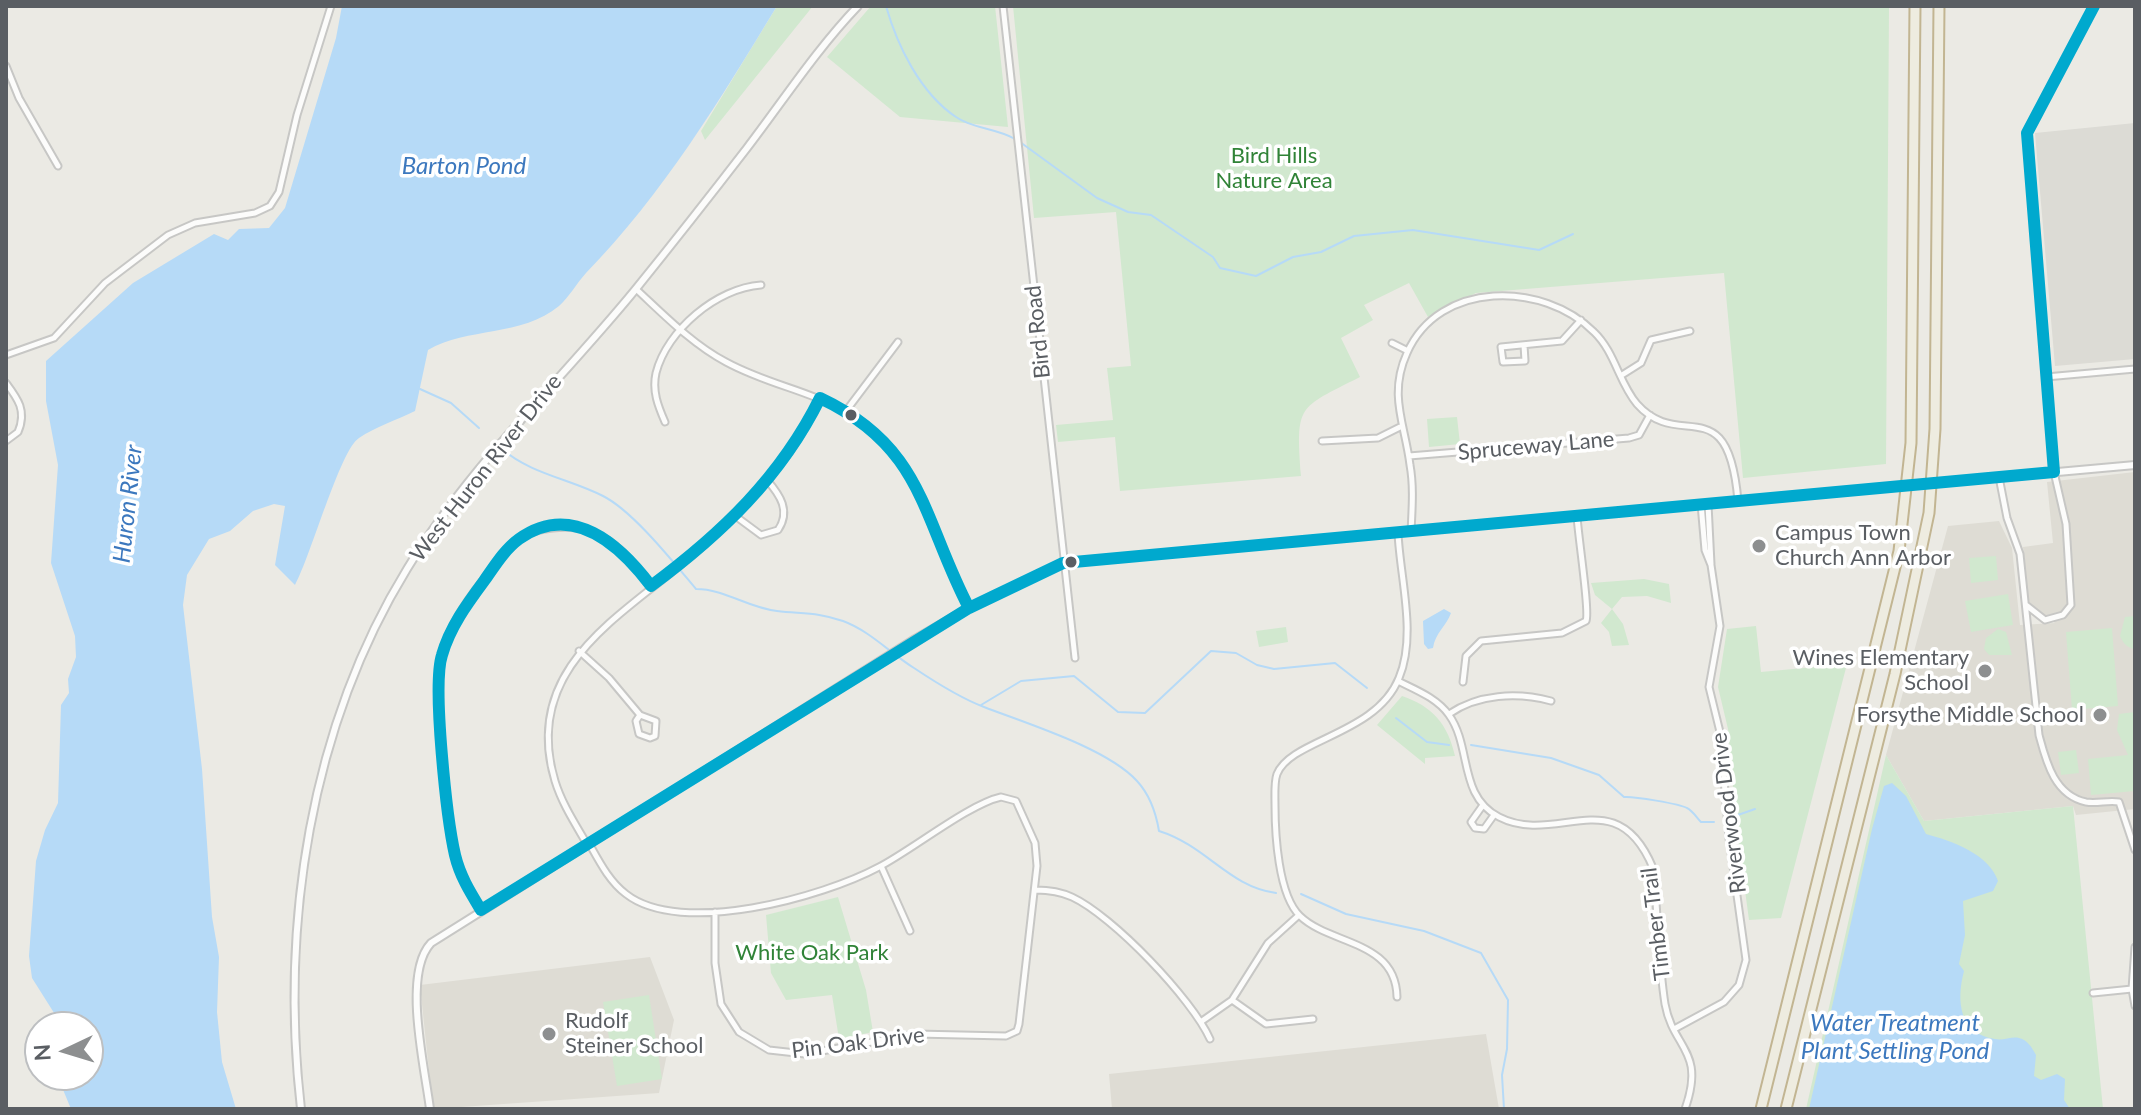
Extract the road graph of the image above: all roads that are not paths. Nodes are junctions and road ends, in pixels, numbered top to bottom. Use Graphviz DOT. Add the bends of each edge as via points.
graph roads {
  1 [pos="331,6"];
  2 [pos="858,6"];
  3 [pos="1003,6"];
  4 [pos="1915,6"];
  5 [pos="1939,6"];
  6 [pos="2094,6"];
  7 [pos="6,66"];
  8 [pos="58,166"];
  9 [pos="761,285"];
  10 [pos="636,289"];
  11 [pos="1581,320"];
  12 [pos="683,330"];
  13 [pos="1690,331"];
  14 [pos="898,342"];
  15 [pos="1392,343"];
  16 [pos="1524,345"];
  17 [pos="1408,351"];
  18 [pos="6,355"];
  19 [pos="2135,369"];
  20 [pos="1622,375"];
  21 [pos="2046,377"];
  22 [pos="6,383"];
  23 [pos="820,398"];
  24 [pos="846,411"];
  25 [pos="1650,415"];
  26 [pos="665,422"];
  27 [pos="1400,427"];
  28 [pos="6,441"];
  29 [pos="1322,441"];
  30 [pos="1409,456"];
  31 [pos="2135,465"];
  32 [pos="2054,472"];
  33 [pos="1999,477"];
  34 [pos="767,480"];
  35 [pos="1738,501"];
  36 [pos="1704,504"];
  37 [pos="734,515"];
  38 [pos="1577,516"];
  39 [pos="1411,532"];
  40 [pos="1398,533"];
  41 [pos="1063,563"];
  42 [pos="651,586"];
  43 [pos="2025,604"];
  44 [pos="969,608"];
  45 [pos="579,651"];
  46 [pos="1075,658"];
  47 [pos="1398,681"];
  48 [pos="1463,682"];
  49 [pos="1551,701"];
  50 [pos="1449,714"];
  51 [pos="640,715"];
  52 [pos="1483,805"];
  53 [pos="1494,815"];
  54 [pos="589,846"];
  55 [pos="2135,850"];
  56 [pos="881,866"];
  57 [pos="1036,890"];
  58 [pos="481,910"];
  59 [pos="715,912"];
  60 [pos="1299,915"];
  61 [pos="910,931"];
  62 [pos="2135,947"];
  63 [pos="2132,989"];
  64 [pos="2093,993"];
  65 [pos="1397,997"];
  66 [pos="1232,1000"];
  67 [pos="2135,1006"];
  68 [pos="1313,1019"];
  69 [pos="1202,1021"];
  70 [pos="1676,1028"];
  71 [pos="1210,1039"];
  72 [pos="301,1109"];
  73 [pos="430,1109"];
  74 [pos="1685,1109"];
  75 [pos="1761,1109"];
  76 [pos="1788,1109"];
  1 -- 18 [label="street" via="279,192 270,206 195,223 168,235 105,283 54,338"];
  2 -- 10 [label="street, West Huron River Drive"];
  3 -- 41 [label="street, Bird Road"];
  4 -- 75 [label="highway" via="1911,443 1899,551"];
  5 -- 76 [label="highway" via="1935,429 1929,513"];
  6 -- 21 [label="street" via="2027,133"];
  7 -- 8 [label="street"];
  9 -- 12 [label="street" via="717,297"];
  10 -- 12 [label="street"];
  10 -- 72 [label="street, West Huron River Drive" via="545,389 429,535 382,615 349,690 316,801 299,917 295,1005"];
  11 -- 16 [label="street" via="1562,341"];
  11 -- 17 [label="street" via="1527,296 1480,297 1439,316"];
  11 -- 20 [label="street" via="1605,345"];
  12 -- 23 [label="street" via="726,362"];
  12 -- 26 [label="street" via="656,374 656,400"];
  13 -- 20 [label="street" via="1651,340 1641,363"];
  14 -- 24 [label="street"];
  15 -- 17 [label="street"];
  16 -- 16 [label="street" via="1501,347 1503,362 1525,361"];
  17 -- 27 [label="street" via="1397,387"];
  19 -- 21 [label="street"];
  20 -- 25 [label="street" via="1638,405"];
  21 -- 32 [label="street"];
  22 -- 28 [label="street" via="22,412 18,432"];
  23 -- 24 [label="street"];
  23 -- 34 [label="street" via="803,433"];
  24 -- 44 [label="street" via="873,431 907,471 925,500"];
  25 -- 30 [label="street, Spruceway Lane" via="1639,435 1629,438"];
  25 -- 35 [label="street" via="1700,427 1723,441 1735,469"];
  27 -- 29 [label="street" via="1378,438"];
  27 -- 30 [label="street"];
  30 -- 39 [label="street"];
  31 -- 32 [label="street"];
  32 -- 33 [label="street"];
  32 -- 43 [label="street" via="2066,524 2071,605 2063,615 2045,620"];
  33 -- 35 [label="street, bridge"];
  33 -- 43 [label="street" via="2018,544"];
  34 -- 37 [label="street"];
  34 -- 37 [label="street" via="785,510 778,530 761,535"];
  35 -- 36 [label="street"];
  36 -- 38 [label="street"];
  36 -- 70 [label="street, Riverwood Drive" via="1720,626 1709,687 1720,732 1746,960 1739,985 1724,1002"];
  37 -- 42 [label="street"];
  38 -- 39 [label="street"];
  38 -- 48 [label="street" via="1588,617 1569,631 1481,641 1466,656"];
  39 -- 40 [label="street"];
  40 -- 41 [label="street"];
  40 -- 47 [label="street" via="1406,642"];
  41 -- 44 [label="street"];
  41 -- 46 [label="street, Bird Road"];
  42 -- 45 [label="street"];
  42 -- 58 [label="street" via="622,550 602,535 572,525 543,529 520,538 504,553 458,617 441,657 438,697 455,854"];
  43 -- 55 [label="street" via="2039,735 2048,768 2081,800 2119,802"];
  44 -- 54 [label="street"];
  45 -- 51 [label="street"];
  45 -- 54 [label="street" via="557,693 550,745 555,781"];
  47 -- 50 [label="street"];
  47 -- 60 [label="street" via="1369,717 1309,747 1277,773 1282,880"];
  49 -- 50 [label="street" via="1517,696 1474,701"];
  50 -- 52 [label="street, Timber Trail" via="1470,785"];
  51 -- 51 [label="street" via="656,721 655,736 639,734"];
  52 -- 53 [label="street, Timber Trail"];
  52 -- 53 [label="street, Timber Trail" via="1471,822 1475,828 1484,829"];
  53 -- 70 [label="street, Timber Trail" via="1522,824 1598,818 1636,836 1653,868 1666,1006"];
  54 -- 58 [label="street"];
  54 -- 59 [label="street" via="628,895 653,908"];
  56 -- 57 [label="street" via="993,799 1016,801 1035,843"];
  56 -- 59 [label="street" via="799,898"];
  56 -- 61 [label="street"];
  57 -- 59 [label="street, Pin Oak Drive" via="1019,1024 1013,1034 916,1034 805,1054 769,1050 739,1032 721,1004 715,974"];
  57 -- 69 [label="street" via="1072,897 1095,912 1169,980"];
  58 -- 73 [label="street" via="431,943 419,960 417,995"];
  60 -- 65 [label="street" via="1368,949 1387,969"];
  60 -- 66 [label="street" via="1268,943"];
  62 -- 63 [label="street"];
  63 -- 64 [label="street"];
  63 -- 67 [label="street"];
  66 -- 68 [label="street" via="1266,1024"];
  66 -- 69 [label="street"];
  69 -- 71 [label="street"];
  70 -- 74 [label="street, Timber Trail" via="1692,1072"];
}
